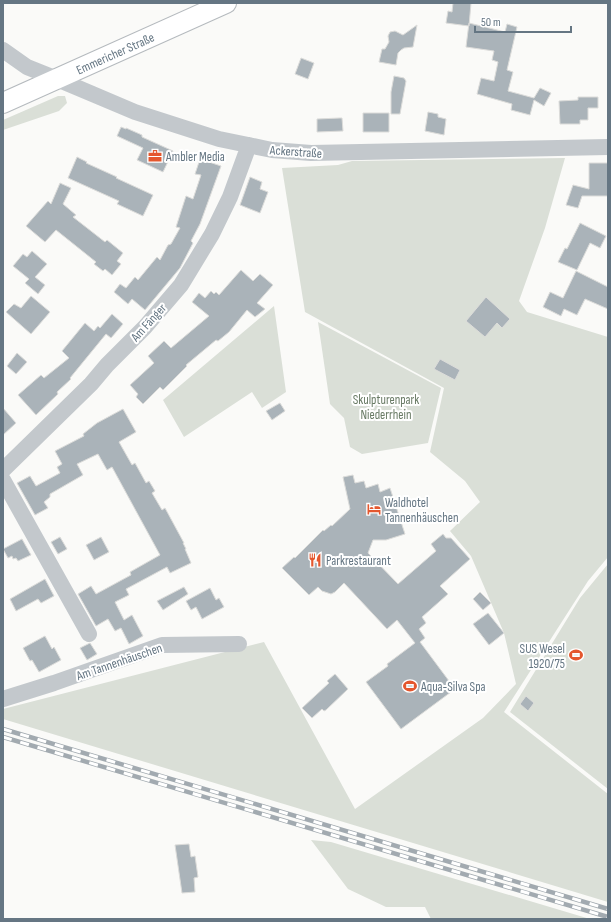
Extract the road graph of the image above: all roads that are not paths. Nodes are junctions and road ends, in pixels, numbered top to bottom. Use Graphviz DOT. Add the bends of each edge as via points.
graph roads {
  1 [pos="226,3"];
  2 [pos="3,50"];
  3 [pos="57,79"];
  4 [pos="3,103"];
  5 [pos="249,145"];
  6 [pos="608,147"];
  7 [pos="3,470"];
  8 [pos="3,480"];
  9 [pos="89,634"];
  10 [pos="239,644"];
  11 [pos="3,699"];
  1 -- 3 [label="main road, Emmericher Straße"];
  2 -- 3 [label="street, Ackerstraße" via="27,67"];
  3 -- 4 [label="main road, Emmericher Straße"];
  3 -- 5 [label="street, Ackerstraße" via="135,112 219,139"];
  5 -- 6 [label="street, Ackerstraße" via="272,150 311,153"];
  5 -- 7 [label="street, Am Fänger" via="230,197 212,234 181,285 91,384"];
  8 -- 9 [label="street"];
  10 -- 11 [label="street, Am Tannenhäuschen" via="162,645"];
}
